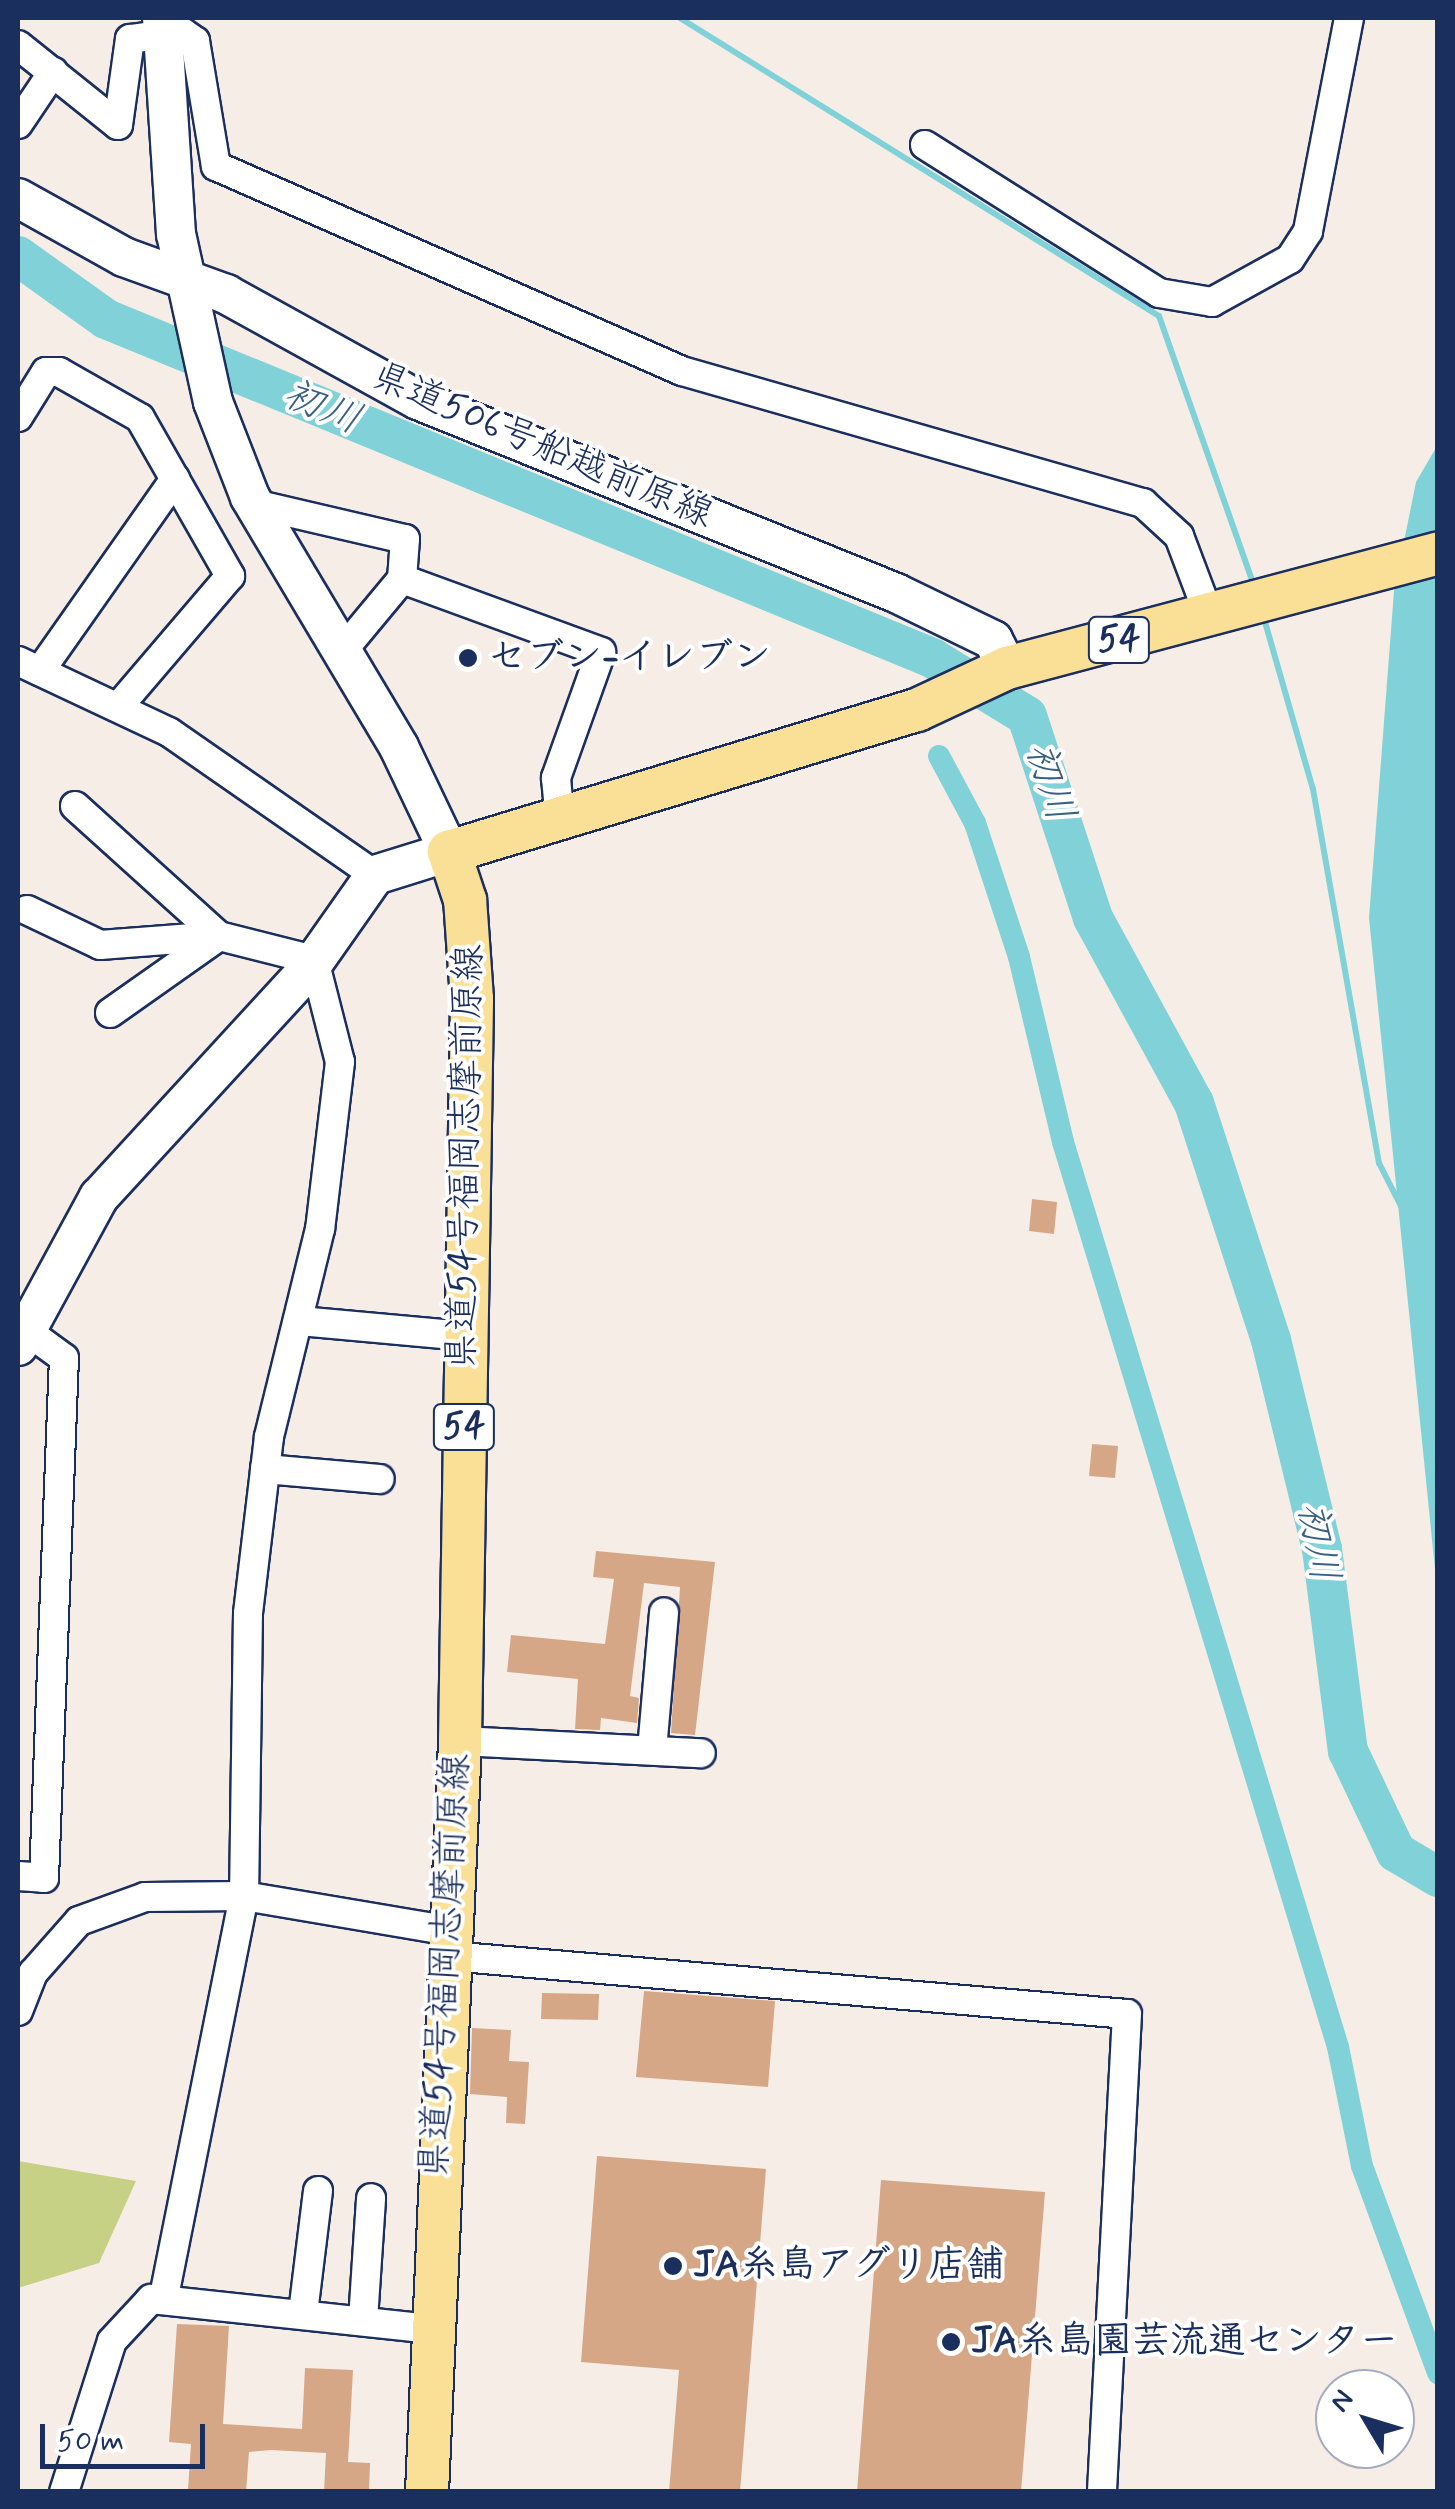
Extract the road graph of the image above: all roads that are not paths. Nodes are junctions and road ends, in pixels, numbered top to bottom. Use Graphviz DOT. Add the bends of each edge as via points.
graph roads {
  1 [pos="1349,18"];
  2 [pos="162,24"];
  3 [pos="18,46"];
  4 [pos="53,72"];
  5 [pos="18,124"];
  6 [pos="925,145"];
  7 [pos="18,198"];
  8 [pos="189,295"];
  9 [pos="18,417"];
  10 [pos="175,480"];
  11 [pos="252,500"];
  12 [pos="1438,554"];
  13 [pos="402,579"];
  14 [pos="1221,616"];
  15 [pos="343,650"];
  16 [pos="29,666"];
  17 [pos="1006,668"];
  18 [pos="120,705"];
  19 [pos="75,806"];
  20 [pos="560,820"];
  21 [pos="449,852"];
  22 [pos="375,876"];
  23 [pos="26,910"];
  24 [pos="219,936"];
  25 [pos="314,960"];
  26 [pos="110,1013"];
  27 [pos="300,1322"];
  28 [pos="464,1336"];
  29 [pos="24,1340"];
  30 [pos="265,1469"];
  31 [pos="380,1479"];
  32 [pos="664,1613"];
  33 [pos="460,1741"];
  34 [pos="652,1750"];
  35 [pos="701,1753"];
  36 [pos="18,1876"];
  37 [pos="244,1896"];
  38 [pos="449,1944"];
  39 [pos="18,2011"];
  40 [pos="318,2191"];
  41 [pos="372,2198"];
  42 [pos="164,2294"];
  43 [pos="303,2312"];
  44 [pos="364,2320"];
  45 [pos="432,2329"];
  46 [pos="64,2492"];
  47 [pos="427,2492"];
  48 [pos="1102,2492"];
  1 -- 6 [label="street" via="1308,231 1290,259 1212,302 1159,293"];
  2 -- 4 [label="street" via="130,39 118,125"];
  2 -- 8 [label="street"];
  2 -- 14 [label="street" via="196,41 216,166 682,372 1143,503 1179,536"];
  3 -- 4 [label="street"];
  4 -- 5 [label="street"];
  7 -- 8 [label="street, 県道506号船越前原線"];
  8 -- 11 [label="street"];
  8 -- 17 [label="street, 県道506号船越前原線" via="418,400 896,593 993,640"];
  9 -- 10 [label="street" via="46,372 59,372 140,418"];
  10 -- 16 [label="street"];
  10 -- 18 [label="street" via="230,576"];
  11 -- 13 [label="street" via="406,539"];
  11 -- 15 [label="street"];
  12 -- 14 [label="main road, 54"];
  13 -- 15 [label="street"];
  13 -- 20 [label="street" via="601,652 556,778"];
  14 -- 17 [label="main road, 54"];
  15 -- 21 [label="street"];
  16 -- 18 [label="street"];
  17 -- 20 [label="main road, 54" via="916,710"];
  18 -- 22 [label="street"];
  19 -- 24 [label="street"];
  20 -- 21 [label="main road, 54"];
  21 -- 22 [label="street"];
  21 -- 28 [label="main road, 県道54号福岡志摩前原線 / 54" via="465,900 472,999"];
  22 -- 25 [label="street"];
  23 -- 24 [label="street" via="100,944"];
  24 -- 25 [label="street"];
  24 -- 26 [label="street"];
  25 -- 27 [label="street" via="340,1062"];
  25 -- 29 [label="street" via="99,1197"];
  27 -- 28 [label="street"];
  27 -- 30 [label="street"];
  28 -- 33 [label="main road, 県道54号福岡志摩前原線 / 54"];
  29 -- 36 [label="street" via="64,1358 44,1878"];
  30 -- 31 [label="street"];
  30 -- 37 [label="street" via="243,1670"];
  32 -- 34 [label="street"];
  33 -- 34 [label="street"];
  33 -- 38 [label="main road, 県道54号福岡志摩前原線 / 54"];
  34 -- 35 [label="street"];
  37 -- 38 [label="street"];
  37 -- 39 [label="street" via="145,1898 79,1921 33,1973"];
  37 -- 42 [label="street"];
  38 -- 45 [label="main road, 県道54号福岡志摩前原線 / 54"];
  38 -- 48 [label="street" via="1127,2014"];
  40 -- 43 [label="street"];
  41 -- 44 [label="street"];
  42 -- 43 [label="street"];
  42 -- 46 [label="street" via="137,2308 112,2341"];
  43 -- 44 [label="street"];
  44 -- 45 [label="street"];
  45 -- 47 [label="main road, 県道54号福岡志摩前原線 / 54"];
}
